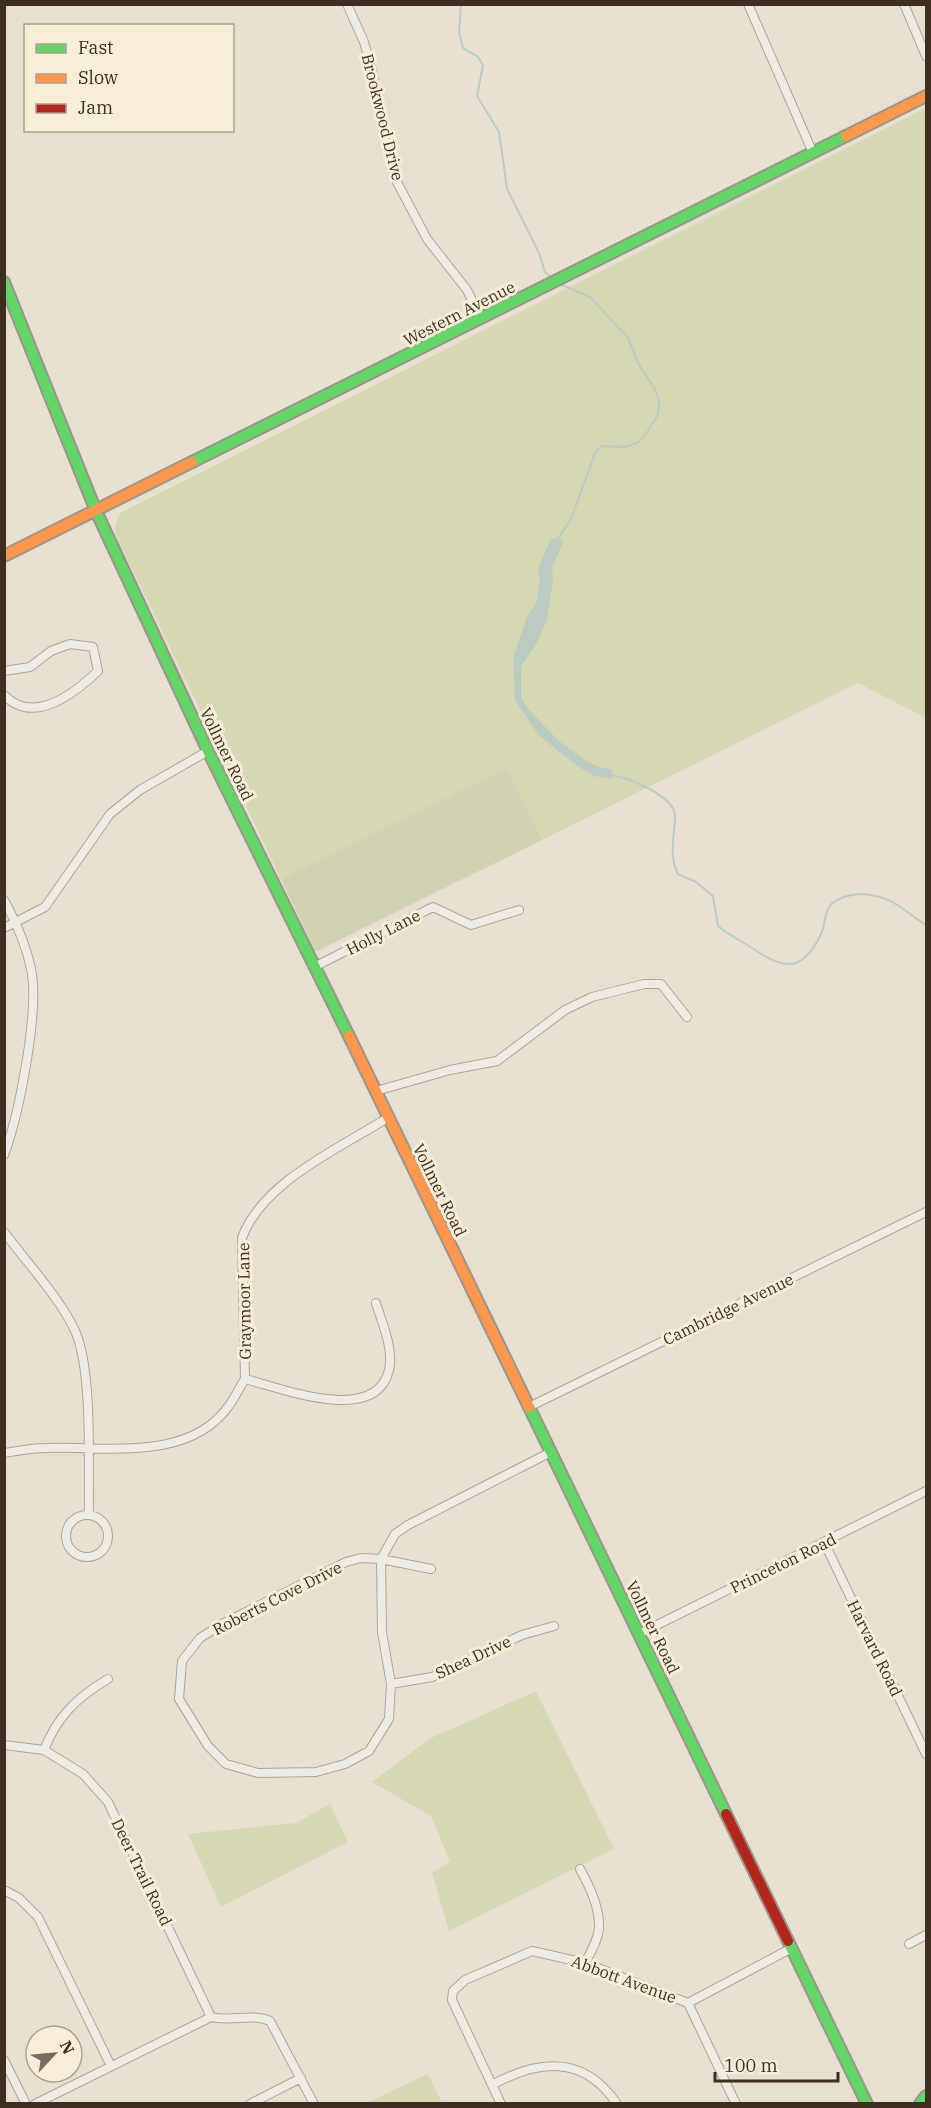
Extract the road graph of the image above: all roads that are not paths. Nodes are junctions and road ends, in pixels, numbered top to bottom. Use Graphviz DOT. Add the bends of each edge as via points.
graph roads {
  1 [pos="347,4"];
  2 [pos="748,4"];
  3 [pos="904,4"];
  4 [pos="927,56"];
  5 [pos="927,96"];
  6 [pos="813,153"];
  7 [pos="4,282"];
  8 [pos="481,318"];
  9 [pos="96,511"];
  10 [pos="4,556"];
  11 [pos="4,671"];
  12 [pos="4,695"];
  13 [pos="208,751"];
  14 [pos="4,900"];
  15 [pos="519,910"];
  16 [pos="16,922"];
  17 [pos="4,928"];
  18 [pos="316,966"];
  19 [pos="687,1017"];
  20 [pos="376,1091"];
  21 [pos="389,1118"];
  22 [pos="4,1155"];
  23 [pos="927,1212"];
  24 [pos="4,1232"];
  25 [pos="375,1303"];
  26 [pos="245,1379"];
  27 [pos="529,1407"];
  28 [pos="89,1449"];
  29 [pos="551,1452"];
  30 [pos="4,1453"];
  31 [pos="927,1491"];
  32 [pos="89,1515"];
  33 [pos="824,1542"];
  34 [pos="381,1559"];
  35 [pos="430,1569"];
  36 [pos="554,1626"];
  37 [pos="639,1634"];
  38 [pos="108,1679"];
  39 [pos="391,1684"];
  40 [pos="4,1745"];
  41 [pos="44,1750"];
  42 [pos="927,1754"];
  43 [pos="580,1869"];
  44 [pos="4,1890"];
  45 [pos="927,1935"];
  46 [pos="909,1944"];
  47 [pos="792,1948"];
  48 [pos="585,1964"];
  49 [pos="688,2003"];
  50 [pos="211,2017"];
  51 [pos="4,2060"];
  52 [pos="111,2066"];
  53 [pos="302,2078"];
  54 [pos="492,2085"];
  55 [pos="927,2096"];
  56 [pos="26,2103"];
  57 [pos="35,2103"];
  58 [pos="250,2103"];
  59 [pos="314,2103"];
  60 [pos="501,2103"];
  61 [pos="617,2103"];
  62 [pos="736,2103"];
  63 [pos="867,2103"];
  64 [pos="920,2103"];
  1 -- 8 [label="street, Brookwood Drive" via="372,69 397,183 427,239 467,290"];
  2 -- 6 [label="street"];
  3 -- 4 [label="street"];
  5 -- 6 [label="main road, Western Avenue"];
  6 -- 8 [label="main road, Western Avenue"];
  7 -- 9 [label="main road, Vollmer Road"];
  8 -- 9 [label="main road, Western Avenue"];
  9 -- 10 [label="main road, Western Avenue"];
  9 -- 13 [label="main road, Vollmer Road"];
  11 -- 12 [label="street" via="30,667 51,651 70,644 93,647 98,671 77,691 44,707 30,708"];
  13 -- 16 [label="street" via="166,774 110,814 45,907"];
  13 -- 18 [label="main road, Vollmer Road"];
  14 -- 16 [label="street"];
  15 -- 18 [label="street, Holly Lane" via="471,925 433,907"];
  16 -- 17 [label="street"];
  16 -- 22 [label="street" via="32,970 33,1009 14,1129"];
  18 -- 20 [label="main road, Vollmer Road"];
  19 -- 20 [label="street" via="661,984 644,984 592,997 565,1010 497,1061"];
  20 -- 21 [label="main road, Vollmer Road"];
  21 -- 26 [label="street, Graymoor Lane" via="282,1185 248,1220 242,1238"];
  21 -- 27 [label="main road, Vollmer Road"];
  23 -- 27 [label="street, Cambridge Avenue"];
  24 -- 28 [label="street" via="75,1332 84,1371"];
  25 -- 26 [label="street, Graymoor Lane" via="388,1343 389,1370 380,1388 360,1401 318,1398"];
  26 -- 28 [label="street, Graymoor Lane" via="228,1408 201,1431 176,1442"];
  27 -- 29 [label="main road, Vollmer Road"];
  28 -- 30 [label="street, Graymoor Lane" via="45,1448"];
  28 -- 32 [label="street"];
  29 -- 34 [label="street" via="408,1525 395,1534"];
  29 -- 37 [label="main road, Vollmer Road"];
  31 -- 33 [label="street, Princeton Road"];
  32 -- 32 [label="street" via="106,1527 108,1541 100,1553 87,1558 69,1548 66,1535 70,1522"];
  33 -- 37 [label="street, Princeton Road"];
  33 -- 42 [label="street, Harvard Road"];
  34 -- 35 [label="street"];
  34 -- 39 [label="street, Roberts Cove Drive" via="382,1632"];
  34 -- 39 [label="street, Roberts Cove Drive" via="346,1562 200,1638 182,1661 180,1699 208,1746 226,1764 258,1773 288,1774 345,1764 369,1751 389,1719"];
  36 -- 39 [label="street, Shea Drive" via="522,1635 432,1677"];
  37 -- 47 [label="main road, Vollmer Road"];
  38 -- 41 [label="street" via="70,1706"];
  40 -- 41 [label="street"];
  41 -- 50 [label="street, Deer Trail Road" via="83,1774 108,1802"];
  43 -- 48 [label="street" via="589,1885 599,1926"];
  44 -- 52 [label="street" via="19,1898 38,1917"];
  45 -- 46 [label="street"];
  47 -- 49 [label="street, Abbott Avenue"];
  47 -- 63 [label="main road, Vollmer Road"];
  48 -- 49 [label="street, Abbott Avenue"];
  48 -- 54 [label="street, Abbott Avenue" via="532,1951 465,1980 453,1991 455,2010"];
  49 -- 62 [label="street"];
  50 -- 52 [label="street"];
  50 -- 53 [label="street" via="263,2018 275,2026"];
  51 -- 56 [label="street"];
  52 -- 57 [label="street"];
  53 -- 58 [label="street"];
  53 -- 59 [label="street"];
  54 -- 60 [label="street"];
  54 -- 61 [label="street" via="524,2070 551,2065 597,2079"];
  55 -- 64 [label="main road"];
}
